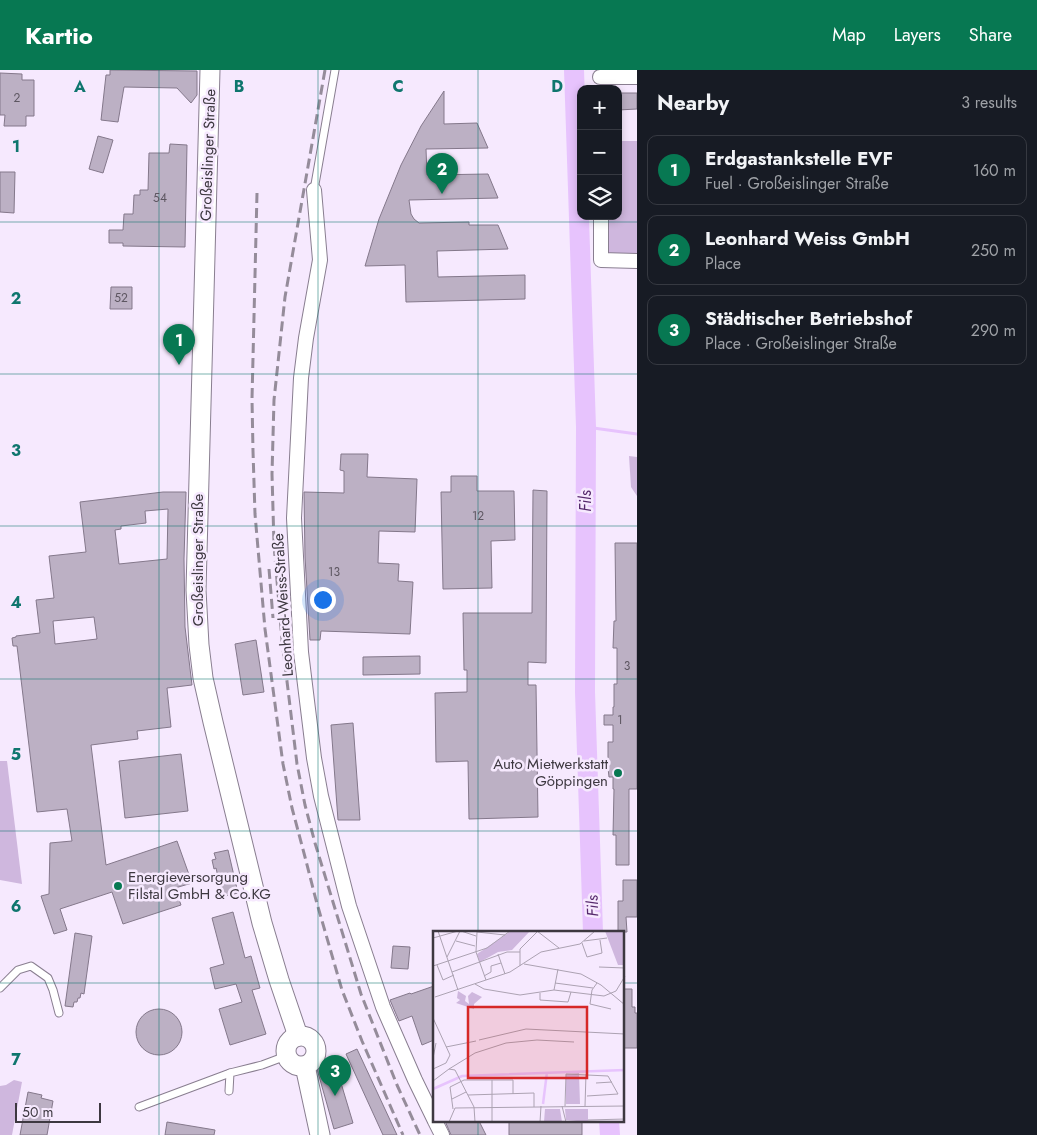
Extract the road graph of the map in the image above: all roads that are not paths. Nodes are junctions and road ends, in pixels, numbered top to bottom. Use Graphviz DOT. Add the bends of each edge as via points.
graph roads {
  1 [pos="210,70"];
  2 [pos="336,70"];
  3 [pos="637,77"];
  4 [pos="600,79"];
  5 [pos="314,190"];
  6 [pos="600,220"];
  7 [pos="637,261"];
  8 [pos="0,988"];
  9 [pos="58,1013"];
  10 [pos="298,1036"];
  11 [pos="286,1056"];
  12 [pos="305,1066"];
  13 [pos="230,1073"];
  14 [pos="229,1091"];
  15 [pos="139,1107"];
  16 [pos="433,1116"];
  17 [pos="436,1122"];
  18 [pos="320,1135"];
  19 [pos="442,1135"];
  1 -- 10 [label="main road, Großeislinger Straße" via="196,590 199,645 203,678 262,924"];
  2 -- 5 [label="lane, Leonhard-Weiss-Straße"];
  3 -- 4 [label="street"];
  5 -- 16 [label="street, Leonhard-Weiss-Straße" via="320,260 301,378 294,518 301,652 314,758 349,906 383,1008"];
  6 -- 7 [label="street" via="601,260"];
  8 -- 9 [label="lane" via="18,970 31,966 48,978"];
  10 -- 11 [label="main road" via="286,1046"];
  10 -- 12 [label="main road" via="307,1037 315,1048 315,1056"];
  11 -- 12 [label="main road" via="292,1063"];
  11 -- 13 [label="lane"];
  12 -- 18 [label="main road"];
  13 -- 14 [label="lane"];
  13 -- 15 [label="lane"];
  17 -- 19 [label="street, Leonhard-Weiss-Straße"];
}
